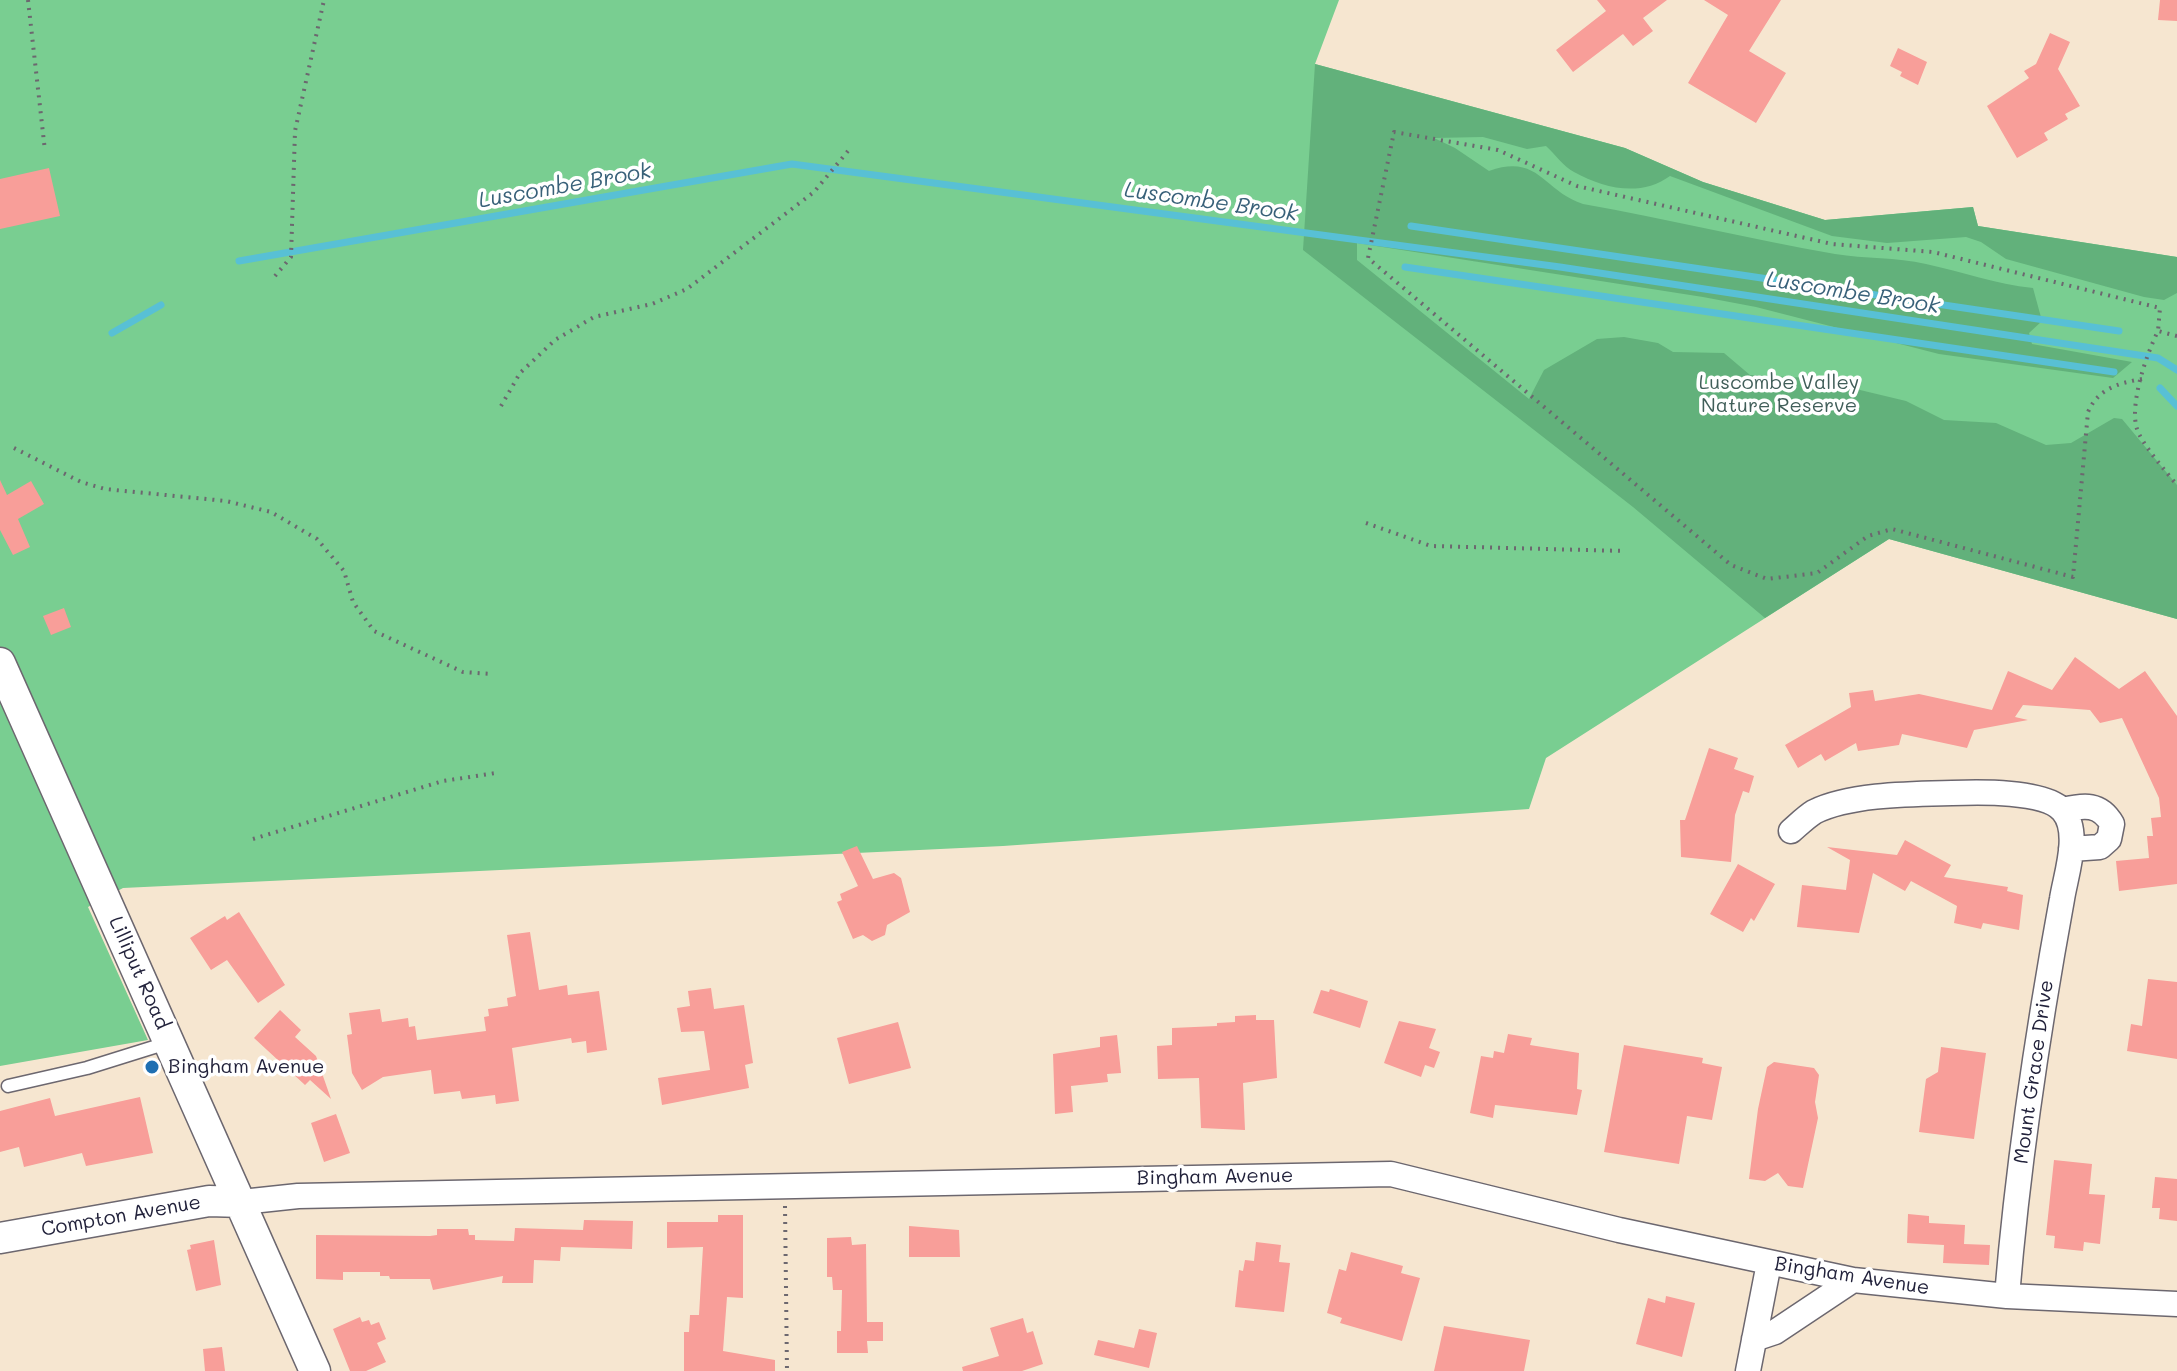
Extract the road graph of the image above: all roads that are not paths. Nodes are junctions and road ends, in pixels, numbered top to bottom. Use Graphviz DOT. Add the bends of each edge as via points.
graph roads {
  1 [pos="0,663"];
  2 [pos="2063,810"];
  3 [pos="1791,831"];
  4 [pos="2071,849"];
  5 [pos="170,1042"];
  6 [pos="8,1086"];
  7 [pos="242,1202"];
  8 [pos="0,1238"];
  9 [pos="1769,1263"];
  10 [pos="1853,1280"];
  11 [pos="2007,1296"];
  12 [pos="2177,1304"];
  13 [pos="1754,1339"];
  14 [pos="315,1371"];
  15 [pos="1748,1371"];
  1 -- 5 [label="street, Lilliput Road"];
  2 -- 3 [label="street" via="2036,798 2003,793 1921,794 1835,805 1813,813"];
  2 -- 4 [label="street, Mount Grace Drive"];
  2 -- 4 [label="street" via="2093,806 2112,824 2109,839 2100,847"];
  4 -- 11 [label="street, Mount Grace Drive" via="2040,1023"];
  5 -- 6 [label="lane"];
  5 -- 7 [label="street, Lilliput Road"];
  7 -- 8 [label="street, Compton Avenue" via="209,1201"];
  7 -- 9 [label="street, Bingham Avenue" via="298,1196 785,1184 1391,1174"];
  7 -- 14 [label="street, Lilliput Road"];
  9 -- 10 [label="street, Bingham Avenue"];
  9 -- 13 [label="street"];
  10 -- 11 [label="street, Bingham Avenue"];
  10 -- 13 [label="street" via="1775,1332"];
  11 -- 12 [label="street, Bingham Avenue"];
  13 -- 15 [label="street"];
}
